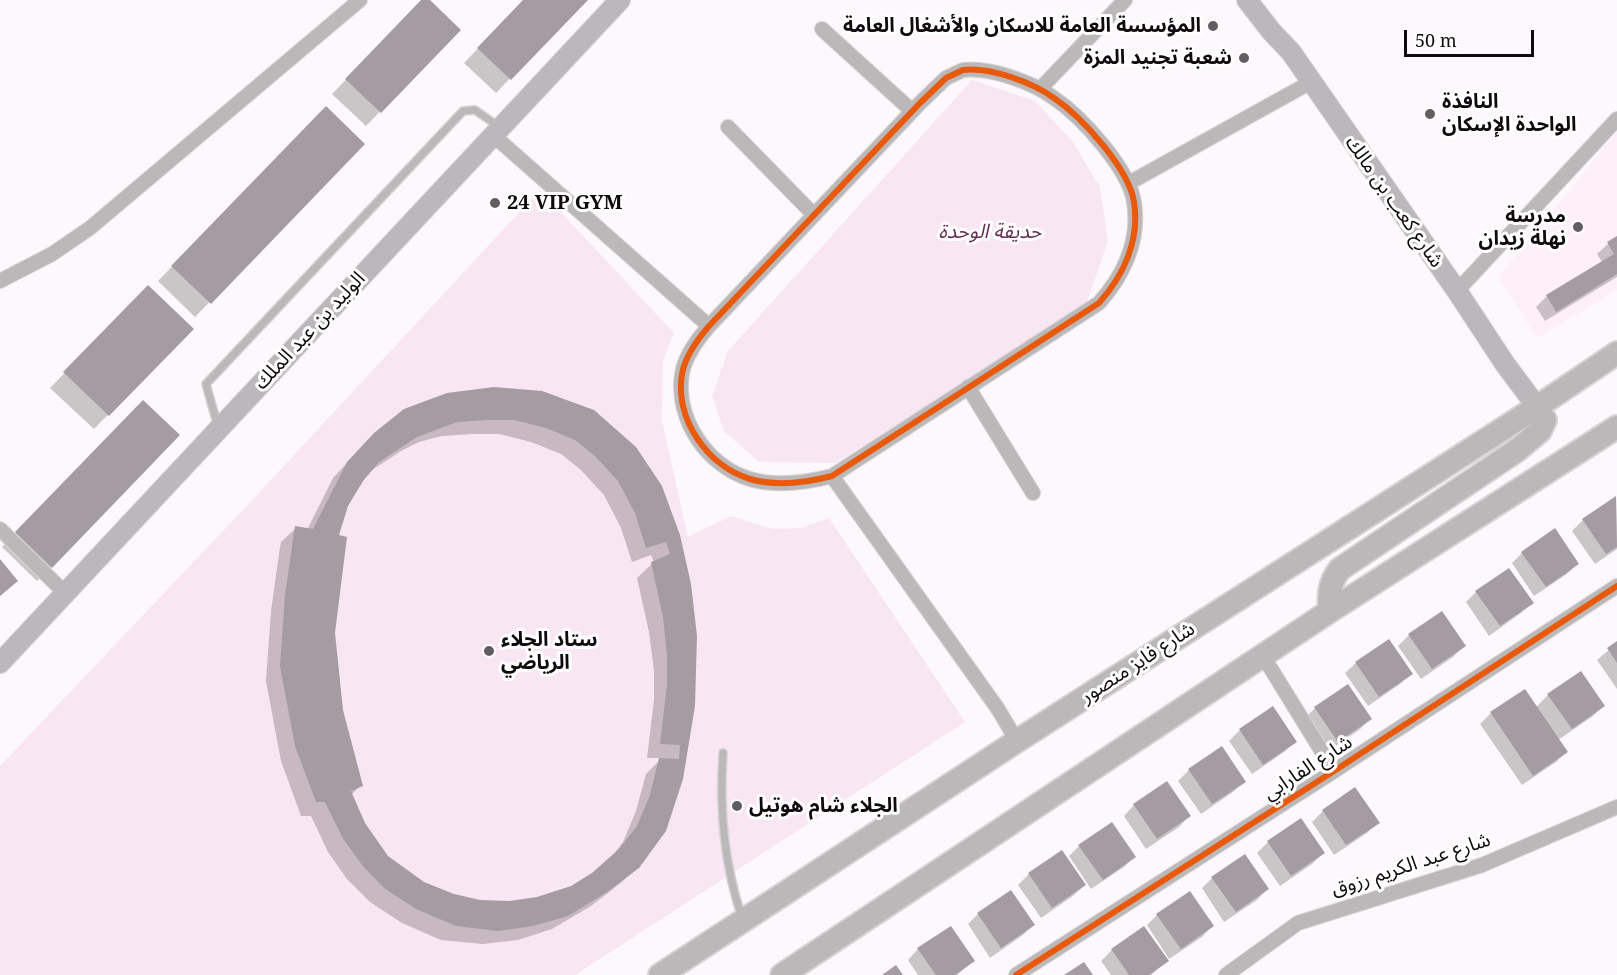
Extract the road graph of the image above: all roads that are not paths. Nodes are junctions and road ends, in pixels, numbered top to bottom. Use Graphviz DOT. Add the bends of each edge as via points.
graph roads {
  1 [pos="360,0"];
  2 [pos="620,0"];
  3 [pos="1125,0"];
  4 [pos="1247,0"];
  5 [pos="822,29"];
  6 [pos="1311,82"];
  7 [pos="1040,89"];
  8 [pos="912,111"];
  9 [pos="1617,118"];
  10 [pos="728,127"];
  11 [pos="497,131"];
  12 [pos="1129,183"];
  13 [pos="814,215"];
  14 [pos="0,281"];
  15 [pos="1457,291"];
  16 [pos="709,326"];
  17 [pos="1617,353"];
  18 [pos="968,387"];
  19 [pos="1538,407"];
  20 [pos="1617,427"];
  21 [pos="218,429"];
  22 [pos="832,476"];
  23 [pos="1033,493"];
  24 [pos="0,529"];
  25 [pos="1617,586"];
  26 [pos="65,593"];
  27 [pos="1330,610"];
  28 [pos="1263,656"];
  29 [pos="0,663"];
  30 [pos="1017,741"];
  31 [pos="723,753"];
  32 [pos="1334,771"];
  33 [pos="1617,807"];
  34 [pos="743,921"];
  35 [pos="660,975"];
  36 [pos="782,975"];
  37 [pos="1016,975"];
  38 [pos="1226,975"];
  1 -- 14 [label="street" via="90,228 52,254"];
  2 -- 11 [label="main road, الوليد بن عبد الملك"];
  3 -- 7 [label="street"];
  4 -- 6 [label="main road, شارع كعب بن مالك"];
  5 -- 8 [label="street"];
  6 -- 12 [label="street"];
  6 -- 15 [label="main road, شارع كعب بن مالك"];
  7 -- 8 [label="street" via="989,72 963,70 946,78"];
  7 -- 12 [label="street" via="1080,120"];
  8 -- 13 [label="street"];
  9 -- 15 [label="street"];
  10 -- 13 [label="street"];
  11 -- 16 [label="street"];
  11 -- 21 [label="main road, الوليد بن عبد الملك"];
  11 -- 21 [label="lane" via="475,110 463,111 206,384"];
  12 -- 18 [label="street" via="1135,209 1134,236 1124,267 1109,292 1099,303"];
  13 -- 16 [label="street"];
  15 -- 19 [label="main road, شارع كعب بن مالك"];
  16 -- 22 [label="street" via="693,348 682,375 685,413 702,447 724,466 749,479 784,484"];
  17 -- 19 [label="highway, شارع فايز منصور"];
  18 -- 22 [label="street"];
  18 -- 23 [label="street"];
  19 -- 27 [label="highway" via="1545,420 1540,431 1516,451 1340,569 1331,584"];
  19 -- 30 [label="highway, شارع فايز منصور"];
  20 -- 27 [label="highway"];
  21 -- 26 [label="main road, الوليد بن عبد الملك"];
  22 -- 30 [label="street"];
  24 -- 26 [label="street"];
  25 -- 32 [label="street, شارع الفارابي"];
  26 -- 29 [label="main road, الوليد بن عبد الملك"];
  27 -- 28 [label="highway"];
  28 -- 32 [label="street"];
  28 -- 36 [label="highway"];
  30 -- 34 [label="highway, شارع فايز منصور"];
  31 -- 34 [label="lane" via="722,830"];
  32 -- 37 [label="street, شارع الفارابي"];
  33 -- 38 [label="street, شارع عبد الكريم رزوق" via="1482,865 1298,923"];
  34 -- 35 [label="highway, شارع فايز منصور"];
}
